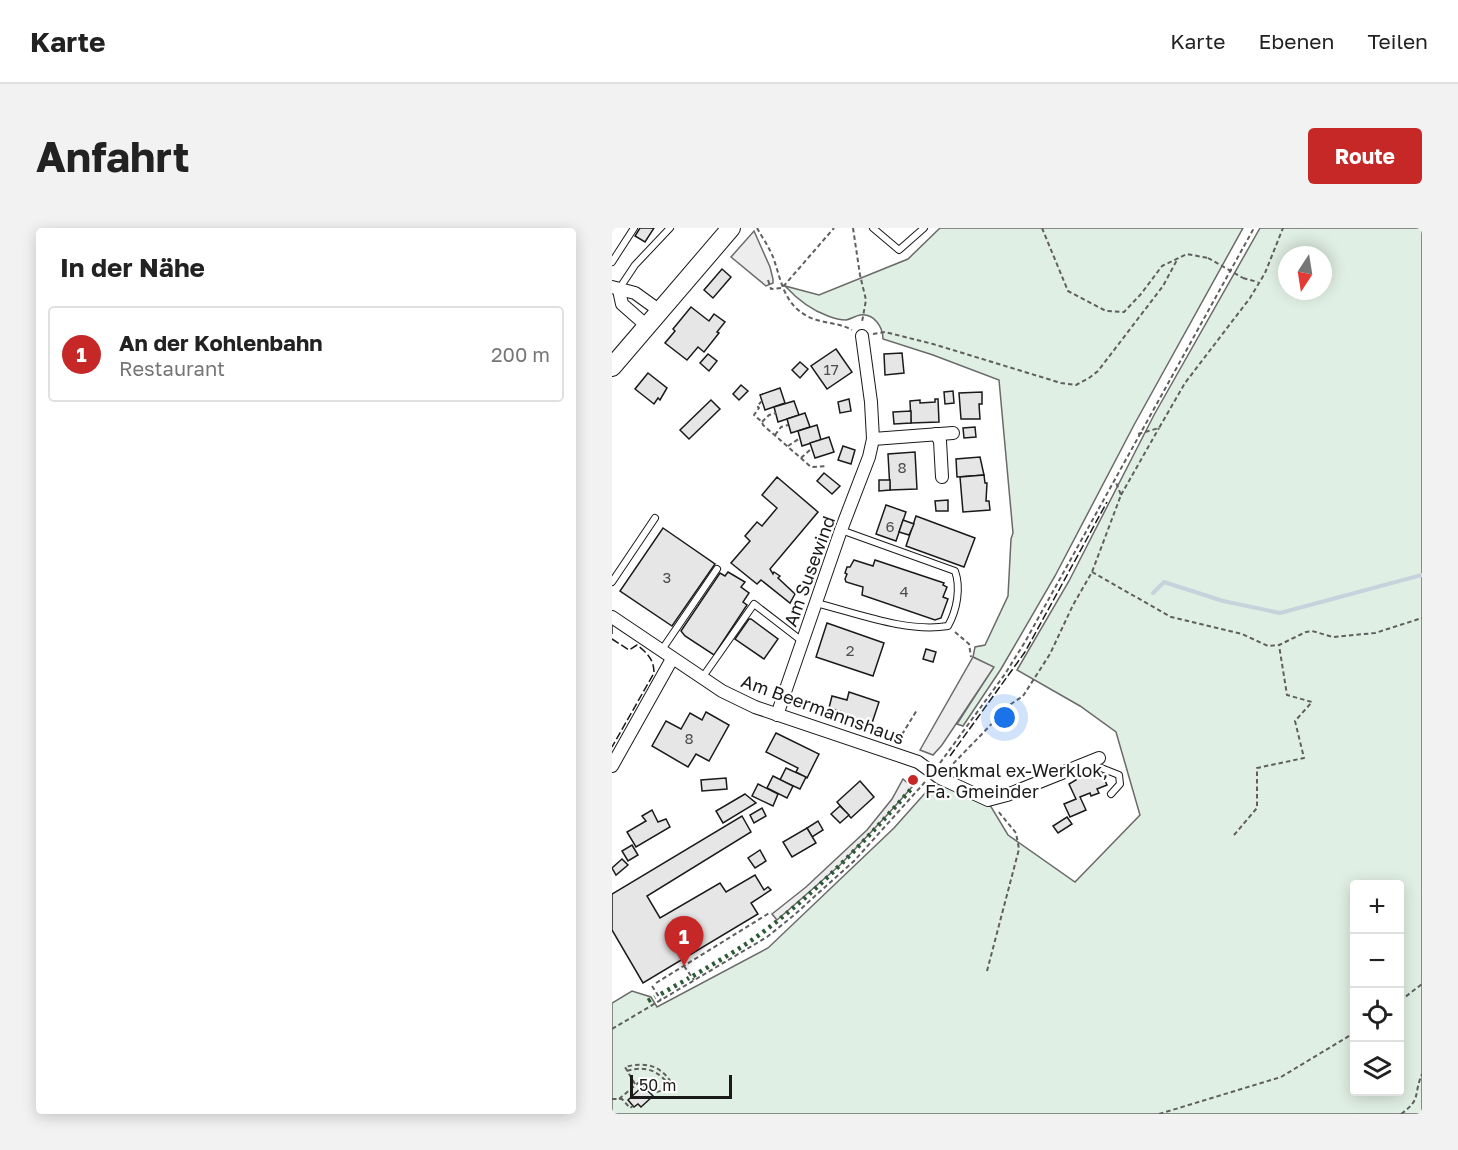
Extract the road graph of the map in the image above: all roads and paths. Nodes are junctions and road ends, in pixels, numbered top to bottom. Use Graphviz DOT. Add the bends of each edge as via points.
graph roads {
  1 [pos="634,228"];
  2 [pos="670,228"];
  3 [pos="731,228"];
  4 [pos="757,228"];
  5 [pos="834,228"];
  6 [pos="853,228"];
  7 [pos="873,228"];
  8 [pos="924,228"];
  9 [pos="1042,228"];
  10 [pos="1254,228"];
  11 [pos="1283,228"];
  12 [pos="1178,258"];
  13 [pos="612,262"];
  14 [pos="768,280"];
  15 [pos="1258,282"];
  16 [pos="615,288"];
  17 [pos="782,288"];
  18 [pos="660,311"];
  19 [pos="647,326"];
  20 [pos="862,336"];
  21 [pos="612,367"];
  22 [pos="762,401"];
  23 [pos="776,413"];
  24 [pos="762,422"];
  25 [pos="788,425"];
  26 [pos="1159,428"];
  27 [pos="952,433"];
  28 [pos="936,434"];
  29 [pos="1138,434"];
  30 [pos="775,435"];
  31 [pos="800,438"];
  32 [pos="873,439"];
  33 [pos="788,447"];
  34 [pos="812,448"];
  35 [pos="801,459"];
  36 [pos="827,466"];
  37 [pos="942,477"];
  38 [pos="1115,480"];
  39 [pos="1121,495"];
  40 [pos="656,518"];
  41 [pos="841,530"];
  42 [pos="717,569"];
  43 [pos="1092,572"];
  44 [pos="612,582"];
  45 [pos="816,602"];
  46 [pos="612,617"];
  47 [pos="1422,618"];
  48 [pos="948,626"];
  49 [pos="802,641"];
  50 [pos="1279,645"];
  51 [pos="661,651"];
  52 [pos="971,657"];
  53 [pos="672,659"];
  54 [pos="702,678"];
  55 [pos="917,710"];
  56 [pos="777,714"];
  57 [pos="897,742"];
  58 [pos="1095,759"];
  59 [pos="612,766"];
  60 [pos="936,775"];
  61 [pos="1111,794"];
  62 [pos="988,800"];
  63 [pos="1234,835"];
  64 [pos="771,912"];
  65 [pos="684,966"];
  66 [pos="987,971"];
  67 [pos="694,980"];
  68 [pos="656,983"];
  69 [pos="1422,984"];
  70 [pos="652,986"];
  71 [pos="1404,998"];
  72 [pos="661,1000"];
  73 [pos="612,1029"];
  74 [pos="1350,1035"];
  75 [pos="1422,1074"];
  76 [pos="635,1084"];
  77 [pos="612,1099"];
  78 [pos="619,1099"];
  79 [pos="633,1106"];
  80 [pos="1159,1114"];
  81 [pos="1401,1114"];
  1 -- 13 [label="lane"];
  2 -- 16 [label="lane"];
  3 -- 18 [label="main road"];
  4 -- 17 [label="path"];
  5 -- 17 [label="path"];
  6 -- 20 [label="path" via="866,300"];
  7 -- 8 [label="lane" via="899,250"];
  9 -- 12 [label="path" via="1068,291 1106,311 1124,312 1162,266"];
  10 -- 29 [label="path"];
  11 -- 15 [label="path"];
  12 -- 15 [label="path, bridge" via="1187,254 1208,258"];
  12 -- 20 [label="path" via="1163,286 1112,354 1089,378 1076,385 885,332"];
  14 -- 17 [label="path" via="771,288"];
  15 -- 26 [label="path" via="1239,314 1185,382"];
  16 -- 18 [label="street" via="635,293"];
  16 -- 19 [label="street" via="622,304"];
  17 -- 20 [label="path" via="802,313 842,325"];
  18 -- 19 [label="main road"];
  19 -- 21 [label="main road"];
  20 -- 32 [label="street, Am Susewind"];
  22 -- 24 [label="path" via="754,415"];
  23 -- 24 [label="path"];
  24 -- 30 [label="path"];
  25 -- 30 [label="path"];
  26 -- 29 [label="path"];
  26 -- 39 [label="path"];
  27 -- 28 [label="street"];
  28 -- 32 [label="street"];
  28 -- 37 [label="street"];
  29 -- 38 [label="path"];
  30 -- 33 [label="path"];
  31 -- 33 [label="path"];
  32 -- 41 [label="street, Am Susewind"];
  33 -- 35 [label="path"];
  34 -- 35 [label="path"];
  35 -- 36 [label="path" via="811,467"];
  38 -- 39 [label="path"];
  38 -- 60 [label="path" via="1010,666"];
  39 -- 43 [label="path"];
  40 -- 44 [label="lane"];
  41 -- 45 [label="street, Am Susewind"];
  41 -- 48 [label="lane" via="955,571 959,584"];
  42 -- 51 [label="lane"];
  43 -- 50 [label="path" via="1171,617 1242,634 1268,646"];
  43 -- 60 [label="path" via="1031,686"];
  45 -- 48 [label="lane" via="888,622"];
  45 -- 49 [label="street, Am Susewind"];
  46 -- 51 [label="street, Am Beermannshaus"];
  47 -- 50 [label="path" via="1375,633 1333,637 1306,632"];
  48 -- 52 [label="path" via="969,644"];
  49 -- 54 [label="lane" via="754,604"];
  49 -- 56 [label="street, Am Susewind"];
  50 -- 63 [label="path" via="1287,695 1312,702 1295,721 1304,758 1257,768 1257,808"];
  51 -- 53 [label="street, Am Beermannshaus"];
  53 -- 54 [label="street, Am Beermannshaus"];
  53 -- 59 [label="street"];
  54 -- 56 [label="street, Am Beermannshaus" via="755,707"];
  55 -- 57 [label="path"];
  56 -- 60 [label="street, Am Beermannshaus" via="918,762"];
  58 -- 61 [label="lane" via="1096,766 1121,780"];
  58 -- 62 [label="street"];
  60 -- 62 [label="street"];
  60 -- 67 [label="path" via="855,860 793,916 767,937"];
  62 -- 66 [label="path" via="1013,826 1019,849"];
  64 -- 65 [label="path"];
  65 -- 67 [label="path"];
  65 -- 68 [label="path"];
  67 -- 72 [label="path"];
  69 -- 71 [label="path"];
  70 -- 72 [label="path"];
  72 -- 73 [label="path"];
  74 -- 80 [label="path" via="1281,1077"];
  75 -- 81 [label="path" via="1417,1100"];
  76 -- 76 [label="path" via="643,1083 652,1093 670,1087 658,1072 639,1068 627,1071"];
  76 -- 78 [label="path"];
  77 -- 78 [label="path"];
  78 -- 79 [label="path" via="630,1108"];
}
